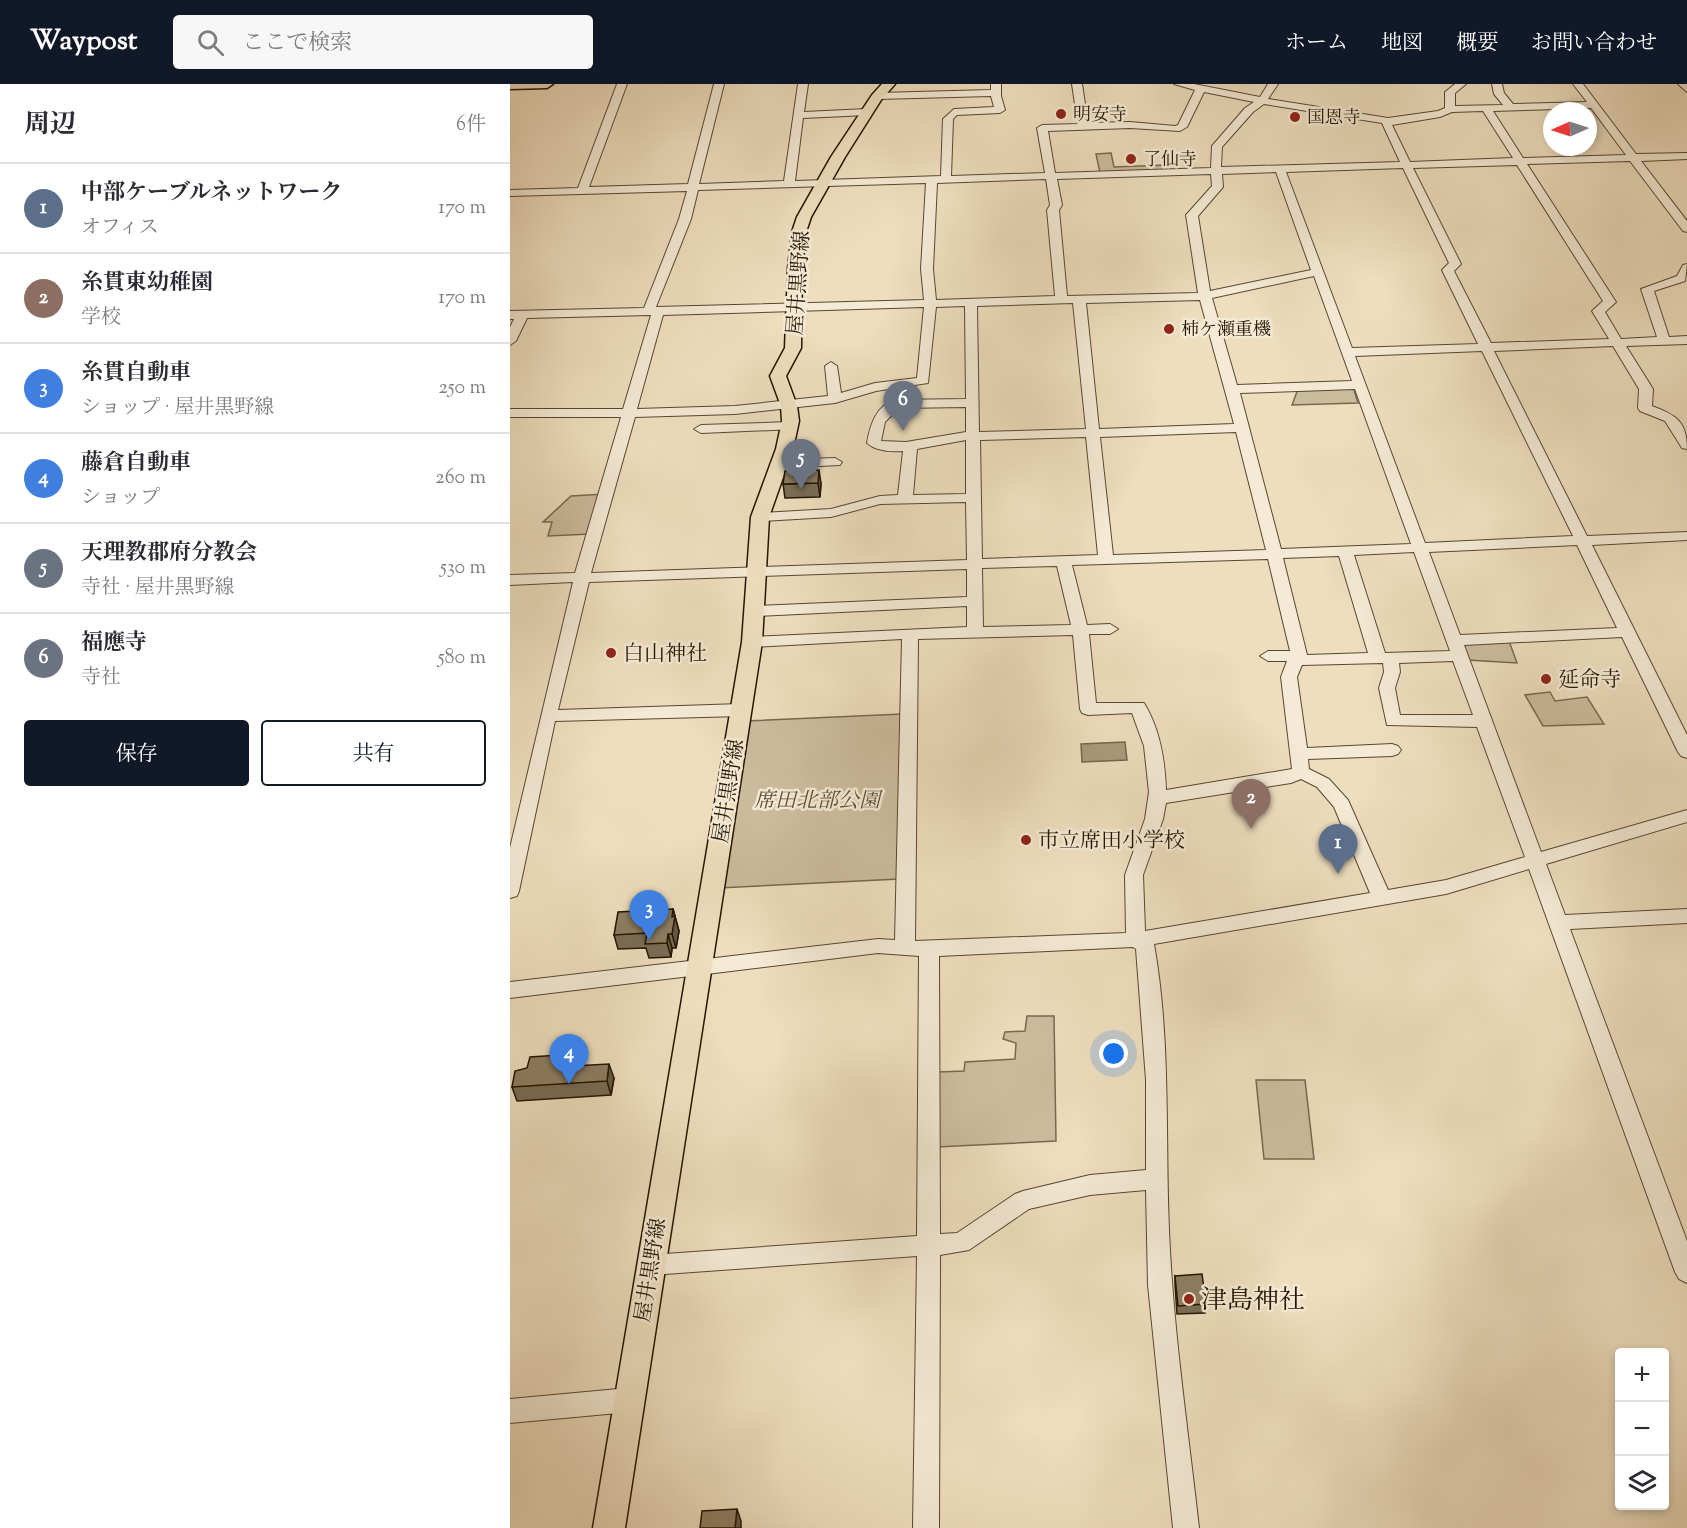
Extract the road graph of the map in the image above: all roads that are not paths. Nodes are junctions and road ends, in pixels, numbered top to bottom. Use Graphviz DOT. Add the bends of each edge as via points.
graph roads {
  1 [pos="547,84"];
  2 [pos="622,84"];
  3 [pos="719,84"];
  4 [pos="803,84"];
  5 [pos="1077,84"];
  6 [pos="1179,84"];
  7 [pos="1273,84"];
  8 [pos="1461,84"];
  9 [pos="1497,84"];
  10 [pos="1578,84"];
  11 [pos="1683,84"];
  12 [pos="511,86"];
  13 [pos="996,88"];
  14 [pos="1200,89"];
  15 [pos="1687,89"];
  16 [pos="878,97"];
  17 [pos="1262,101"];
  18 [pos="1591,102"];
  19 [pos="1543,106"];
  20 [pos="1510,107"];
  21 [pos="1450,109"];
  22 [pos="1487,109"];
  23 [pos="1597,110"];
  24 [pos="799,115"];
  25 [pos="1388,121"];
  26 [pos="1083,126"];
  27 [pos="1687,156"];
  28 [pos="1635,159"];
  29 [pos="1522,162"];
  30 [pos="1407,165"];
  31 [pos="1280,169"];
  32 [pos="1216,171"];
  33 [pos="1052,176"];
  34 [pos="932,179"];
  35 [pos="946,179"];
  36 [pos="823,183"];
  37 [pos="789,184"];
  38 [pos="694,187"];
  39 [pos="583,190"];
  40 [pos="510,193"];
  41 [pos="1687,229"];
  42 [pos="1318,272"];
  43 [pos="1685,275"];
  44 [pos="1205,296"];
  45 [pos="1079,299"];
  46 [pos="1061,300"];
  47 [pos="972,302"];
  48 [pos="930,304"];
  49 [pos="795,307"];
  50 [pos="653,312"];
  51 [pos="516,315"];
  52 [pos="1664,340"];
  53 [pos="1687,340"];
  54 [pos="510,341"];
  55 [pos="1617,342"];
  56 [pos="1487,347"];
  57 [pos="1348,352"];
  58 [pos="828,375"];
  59 [pos="1359,385"];
  60 [pos="893,386"];
  61 [pos="1232,389"];
  62 [pos="835,399"];
  63 [pos="972,403"];
  64 [pos="895,404"];
  65 [pos="510,412"];
  66 [pos="630,413"];
  67 [pos="789,416"];
  68 [pos="1241,428"];
  69 [pos="701,429"];
  70 [pos="1094,433"];
  71 [pos="972,437"];
  72 [pos="1687,445"];
  73 [pos="910,446"];
  74 [pos="835,462"];
  75 [pos="777,464"];
  76 [pos="972,498"];
  77 [pos="905,499"];
  78 [pos="760,517"];
  79 [pos="1687,536"];
  80 [pos="1582,540"];
  81 [pos="1419,547"];
  82 [pos="1345,550"];
  83 [pos="1273,554"];
  84 [pos="1106,559"];
  85 [pos="1063,560"];
  86 [pos="973,564"];
  87 [pos="756,571"];
  88 [pos="582,577"];
  89 [pos="510,580"];
  90 [pos="974,601"];
  91 [pos="756,611"];
  92 [pos="1080,629"];
  93 [pos="1110,629"];
  94 [pos="1628,632"];
  95 [pos="975,633"];
  96 [pos="910,635"];
  97 [pos="752,642"];
  98 [pos="1457,648"];
  99 [pos="1268,656"];
  100 [pos="1299,658"];
  101 [pos="1384,658"];
  102 [pos="741,710"];
  103 [pos="548,716"];
  104 [pos="1483,721"];
  105 [pos="1392,750"];
  106 [pos="1687,752"];
  107 [pos="1300,763"];
  108 [pos="1158,798"];
  109 [pos="1687,816"];
  110 [pos="1536,862"];
  111 [pos="510,891"];
  112 [pos="1382,898"];
  113 [pos="1687,916"];
  114 [pos="1560,922"];
  115 [pos="1136,940"];
  116 [pos="905,949"];
  117 [pos="929,949"];
  118 [pos="699,969"];
  119 [pos="510,990"];
  120 [pos="1157,1179"];
  121 [pos="928,1246"];
  122 [pos="651,1265"];
  123 [pos="1687,1272"];
  124 [pos="629,1400"];
  125 [pos="510,1411"];
  126 [pos="609,1528"];
  127 [pos="926,1528"];
  128 [pos="1186,1528"];
  1 -- 12 [label="main road"];
  2 -- 39 [label="street"];
  3 -- 38 [label="street"];
  4 -- 24 [label="street"];
  5 -- 26 [label="street"];
  6 -- 14 [label="street"];
  7 -- 17 [label="street"];
  8 -- 21 [label="street" via="1450,92"];
  9 -- 20 [label="street"];
  10 -- 18 [label="street"];
  11 -- 15 [label="street"];
  13 -- 16 [label="street"];
  13 -- 35 [label="street" via="1000,110 954,112 948,119"];
  14 -- 17 [label="street"];
  14 -- 26 [label="street" via="1182,127 1176,129"];
  16 -- 24 [label="street"];
  16 -- 36 [label="main road, 屋井黒野線"];
  17 -- 25 [label="street"];
  17 -- 32 [label="street" via="1217,146"];
  19 -- 20 [label="street"];
  20 -- 22 [label="street"];
  21 -- 22 [label="street"];
  21 -- 25 [label="street" via="1440,114"];
  22 -- 29 [label="street"];
  23 -- 28 [label="street"];
  24 -- 37 [label="street"];
  25 -- 30 [label="street"];
  26 -- 33 [label="street" via="1042,128"];
  27 -- 28 [label="street"];
  28 -- 29 [label="street"];
  28 -- 41 [label="street"];
  29 -- 30 [label="street"];
  29 -- 55 [label="street" via="1610,302 1598,310"];
  30 -- 31 [label="street"];
  30 -- 56 [label="street" via="1455,264 1448,270"];
  31 -- 32 [label="street"];
  31 -- 42 [label="street"];
  32 -- 33 [label="street"];
  32 -- 44 [label="street" via="1218,187 1192,214"];
  33 -- 35 [label="street"];
  33 -- 46 [label="street"];
  34 -- 35 [label="street"];
  34 -- 36 [label="street"];
  34 -- 48 [label="street" via="927,269"];
  36 -- 37 [label="street"];
  36 -- 49 [label="main road, 屋井黒野線" via="799,232"];
  37 -- 38 [label="street"];
  38 -- 39 [label="street"];
  38 -- 50 [label="street"];
  39 -- 40 [label="street"];
  42 -- 44 [label="street"];
  42 -- 57 [label="street"];
  43 -- 52 [label="street" via="1647,289"];
  44 -- 45 [label="street"];
  44 -- 61 [label="street"];
  45 -- 46 [label="street"];
  45 -- 70 [label="street"];
  46 -- 47 [label="street"];
  47 -- 48 [label="street"];
  47 -- 63 [label="street"];
  48 -- 49 [label="street"];
  48 -- 60 [label="street" via="923,380"];
  49 -- 50 [label="street"];
  49 -- 67 [label="main road, 屋井黒野線" via="793,348 778,376"];
  50 -- 51 [label="street"];
  50 -- 66 [label="street"];
  51 -- 54 [label="street"];
  52 -- 53 [label="street"];
  52 -- 55 [label="street"];
  55 -- 56 [label="street"];
  55 -- 72 [label="street" via="1646,389 1645,408 1670,417"];
  56 -- 57 [label="street"];
  56 -- 80 [label="street"];
  57 -- 59 [label="street"];
  58 -- 62 [label="street"];
  59 -- 61 [label="street"];
  59 -- 81 [label="street"];
  60 -- 62 [label="street"];
  60 -- 64 [label="street"];
  61 -- 68 [label="street"];
  62 -- 67 [label="street"];
  63 -- 64 [label="street"];
  63 -- 71 [label="street"];
  64 -- 73 [label="street" via="878,421 874,443"];
  65 -- 66 [label="street"];
  66 -- 67 [label="street" via="735,410"];
  66 -- 88 [label="street"];
  67 -- 69 [label="street"];
  67 -- 75 [label="main road, 屋井黒野線" via="787,447"];
  68 -- 70 [label="street"];
  68 -- 83 [label="street"];
  70 -- 71 [label="street"];
  70 -- 84 [label="street"];
  71 -- 73 [label="street" via="957,436"];
  71 -- 76 [label="street"];
  73 -- 77 [label="street"];
  74 -- 75 [label="street"];
  75 -- 78 [label="main road, 屋井黒野線"];
  76 -- 77 [label="street"];
  76 -- 86 [label="street"];
  77 -- 78 [label="street" via="880,500 831,513"];
  78 -- 87 [label="main road, 屋井黒野線"];
  79 -- 80 [label="street"];
  80 -- 81 [label="street"];
  80 -- 94 [label="street"];
  81 -- 82 [label="street"];
  81 -- 98 [label="street"];
  82 -- 83 [label="street"];
  82 -- 101 [label="street"];
  83 -- 84 [label="street"];
  83 -- 100 [label="street"];
  84 -- 85 [label="street"];
  85 -- 86 [label="street"];
  85 -- 92 [label="street"];
  86 -- 87 [label="street"];
  86 -- 90 [label="street"];
  87 -- 88 [label="street"];
  87 -- 91 [label="main road, 屋井黒野線"];
  88 -- 89 [label="street"];
  88 -- 103 [label="street"];
  90 -- 91 [label="street"];
  90 -- 95 [label="street"];
  91 -- 97 [label="main road, 屋井黒野線"];
  92 -- 93 [label="street"];
  92 -- 95 [label="street"];
  92 -- 108 [label="street" via="1088,709 1138,707 1147,722"];
  94 -- 98 [label="street"];
  94 -- 106 [label="street"];
  95 -- 96 [label="street"];
  96 -- 97 [label="street"];
  96 -- 116 [label="street"];
  97 -- 102 [label="main road, 屋井黒野線"];
  98 -- 101 [label="street"];
  98 -- 104 [label="street"];
  99 -- 100 [label="street"];
  100 -- 101 [label="street"];
  100 -- 107 [label="street" via="1290,677"];
  101 -- 104 [label="street" via="1392,672 1387,688 1393,721"];
  102 -- 103 [label="street"];
  102 -- 118 [label="main road, 屋井黒野線"];
  103 -- 111 [label="street"];
  104 -- 110 [label="street"];
  105 -- 107 [label="street"];
  107 -- 108 [label="street" via="1291,777"];
  107 -- 112 [label="street" via="1342,804"];
  108 -- 115 [label="street" via="1134,875"];
  109 -- 110 [label="street"];
  110 -- 112 [label="street" via="1446,887"];
  110 -- 114 [label="street"];
  112 -- 115 [label="street"];
  113 -- 114 [label="street"];
  114 -- 123 [label="street"];
  115 -- 117 [label="street"];
  115 -- 120 [label="street" via="1145,945 1157,1080"];
  116 -- 117 [label="street"];
  116 -- 118 [label="street" via="878,946"];
  117 -- 121 [label="street"];
  118 -- 119 [label="street"];
  118 -- 122 [label="main road, 屋井黒野線"];
  120 -- 121 [label="street" via="1090,1185 1023,1201 961,1243"];
  120 -- 128 [label="street" via="1160,1285"];
  121 -- 122 [label="street"];
  121 -- 127 [label="street"];
  122 -- 124 [label="main road, 屋井黒野線"];
  124 -- 125 [label="street"];
  124 -- 126 [label="main road, 屋井黒野線"];
}
